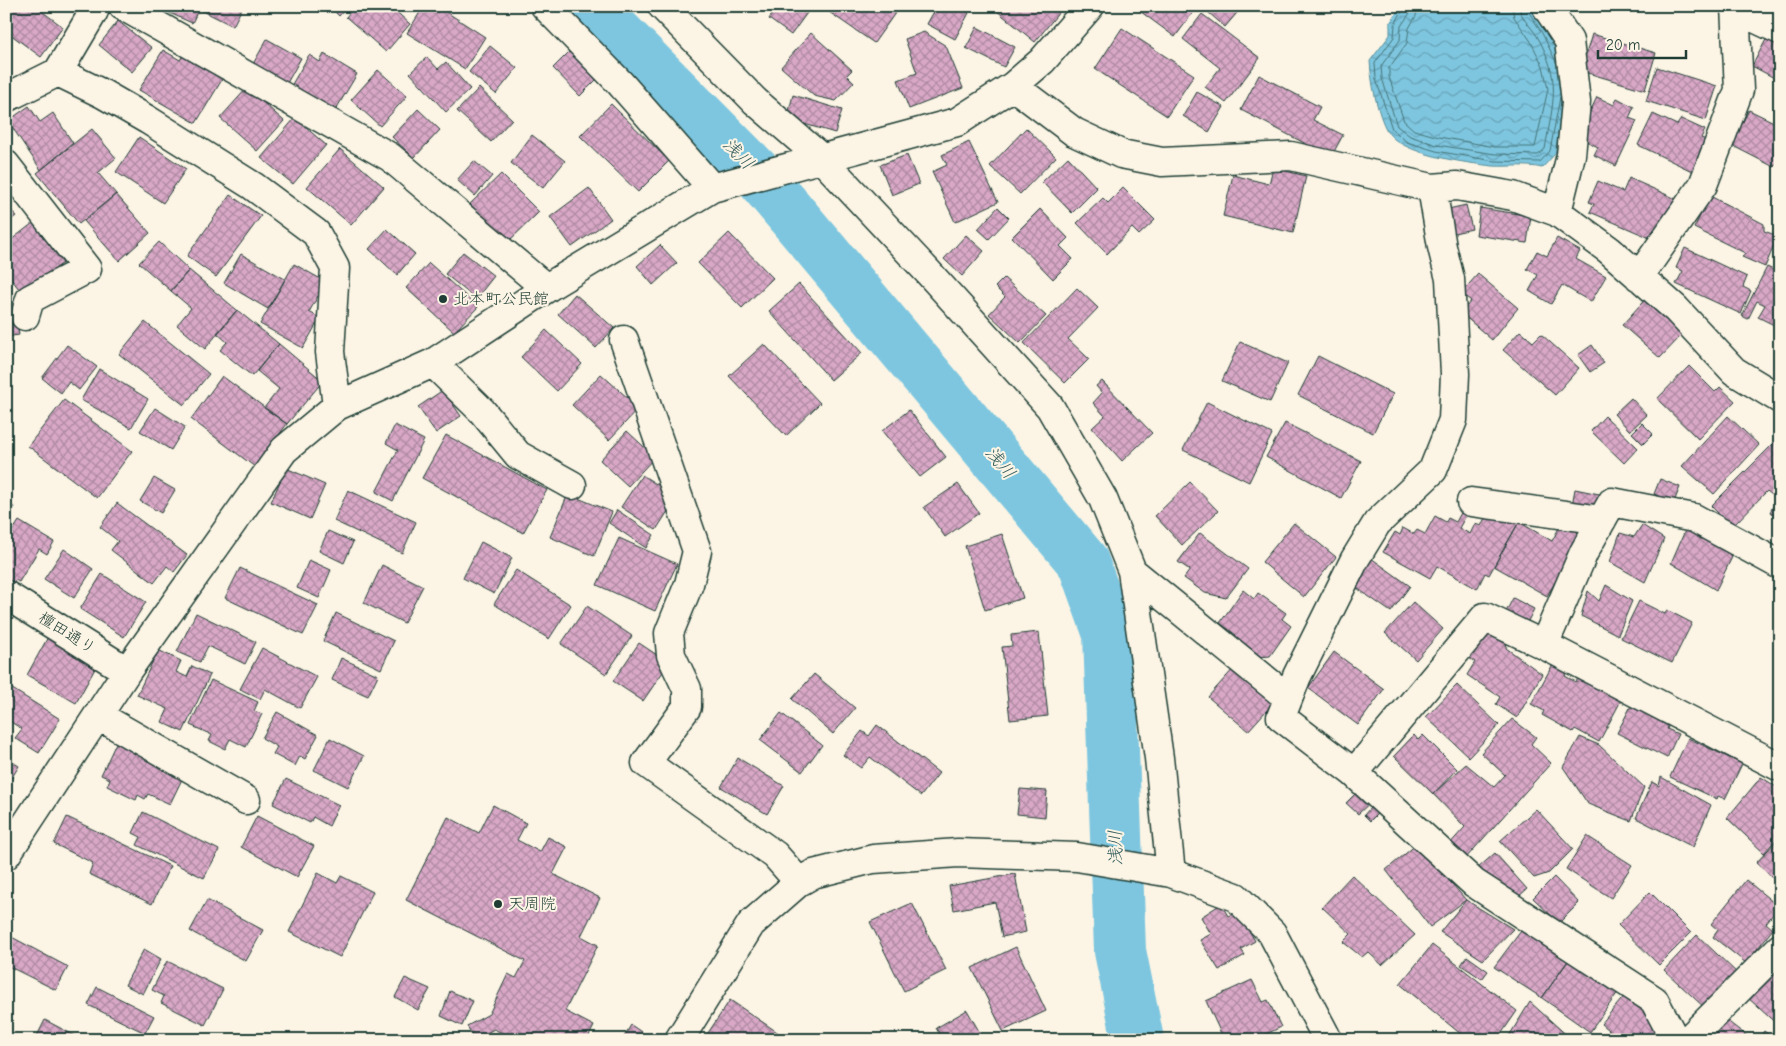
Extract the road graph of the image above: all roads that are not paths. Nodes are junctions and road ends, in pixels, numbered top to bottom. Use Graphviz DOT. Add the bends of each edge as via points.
graph roads {
  1 [pos="122,6"];
  2 [pos="545,6"];
  3 [pos="662,6"];
  4 [pos="1090,6"];
  5 [pos="1546,6"];
  6 [pos="1735,7"];
  7 [pos="92,8"];
  8 [pos="1780,30"];
  9 [pos="58,72"];
  10 [pos="1013,86"];
  11 [pos="6,98"];
  12 [pos="812,160"];
  13 [pos="6,165"];
  14 [pos="719,186"];
  15 [pos="1432,188"];
  16 [pos="1557,212"];
  17 [pos="1639,277"];
  18 [pos="546,288"];
  19 [pos="25,316"];
  20 [pos="624,340"];
  21 [pos="433,363"];
  22 [pos="1780,399"];
  23 [pos="337,406"];
  24 [pos="572,485"];
  25 [pos="1471,502"];
  26 [pos="1602,520"];
  27 [pos="1780,565"];
  28 [pos="1132,571"];
  29 [pos="6,595"];
  30 [pos="1544,645"];
  31 [pos="127,671"];
  32 [pos="1288,698"];
  33 [pos="99,716"];
  34 [pos="1780,767"];
  35 [pos="1354,773"];
  36 [pos="246,800"];
  37 [pos="6,855"];
  38 [pos="1163,872"];
  39 [pos="799,882"];
  40 [pos="1780,948"];
  41 [pos="679,1040"];
  42 [pos="1328,1040"];
  43 [pos="1675,1040"];
  44 [pos="1688,1040"];
  1 -- 7 [label="street"];
  1 -- 18 [label="street" via="390,156"];
  2 -- 14 [label="street"];
  3 -- 12 [label="street"];
  4 -- 10 [label="street" via="1042,61"];
  5 -- 16 [label="street" via="1569,41 1576,102 1571,155"];
  6 -- 8 [label="street"];
  6 -- 17 [label="street" via="1739,90 1703,185"];
  7 -- 9 [label="street"];
  9 -- 11 [label="street"];
  9 -- 23 [label="street" via="156,125 253,186 316,234 336,268 330,352"];
  10 -- 12 [label="street" via="958,122"];
  10 -- 15 [label="street" via="1074,132 1120,154 1162,162 1291,156"];
  12 -- 14 [label="street"];
  12 -- 28 [label="street" via="928,272 1050,407 1103,499"];
  13 -- 19 [label="street" via="87,268 30,299"];
  14 -- 18 [label="street"];
  15 -- 16 [label="street" via="1457,186 1514,196"];
  15 -- 32 [label="street" via="1450,279 1456,374 1453,420 1433,470 1378,523 1355,558"];
  16 -- 17 [label="street" via="1609,250"];
  17 -- 22 [label="street" via="1676,309 1734,371"];
  18 -- 21 [label="street"];
  20 -- 39 [label="street" via="697,551 689,584 669,632 671,655 687,689 687,707 646,763 775,855"];
  21 -- 23 [label="street"];
  21 -- 24 [label="street" via="482,411 518,455"];
  23 -- 31 [label="street" via="284,450"];
  25 -- 26 [label="street"];
  26 -- 27 [label="street" via="1612,502 1694,518"];
  26 -- 30 [label="street" via="1584,552"];
  28 -- 32 [label="street"];
  28 -- 38 [label="street" via="1159,758"];
  29 -- 31 [label="street, 檀田通り"];
  30 -- 34 [label="street"];
  30 -- 35 [label="street" via="1485,617"];
  31 -- 33 [label="street"];
  32 -- 35 [label="street" via="1280,717"];
  33 -- 36 [label="street"];
  33 -- 37 [label="street"];
  35 -- 43 [label="street" via="1474,883 1654,1000"];
  38 -- 39 [label="street" via="1077,856 958,853 873,859 813,874"];
  38 -- 42 [label="street" via="1236,898 1272,933"];
  39 -- 41 [label="street" via="751,924"];
  40 -- 44 [label="street"];
}
